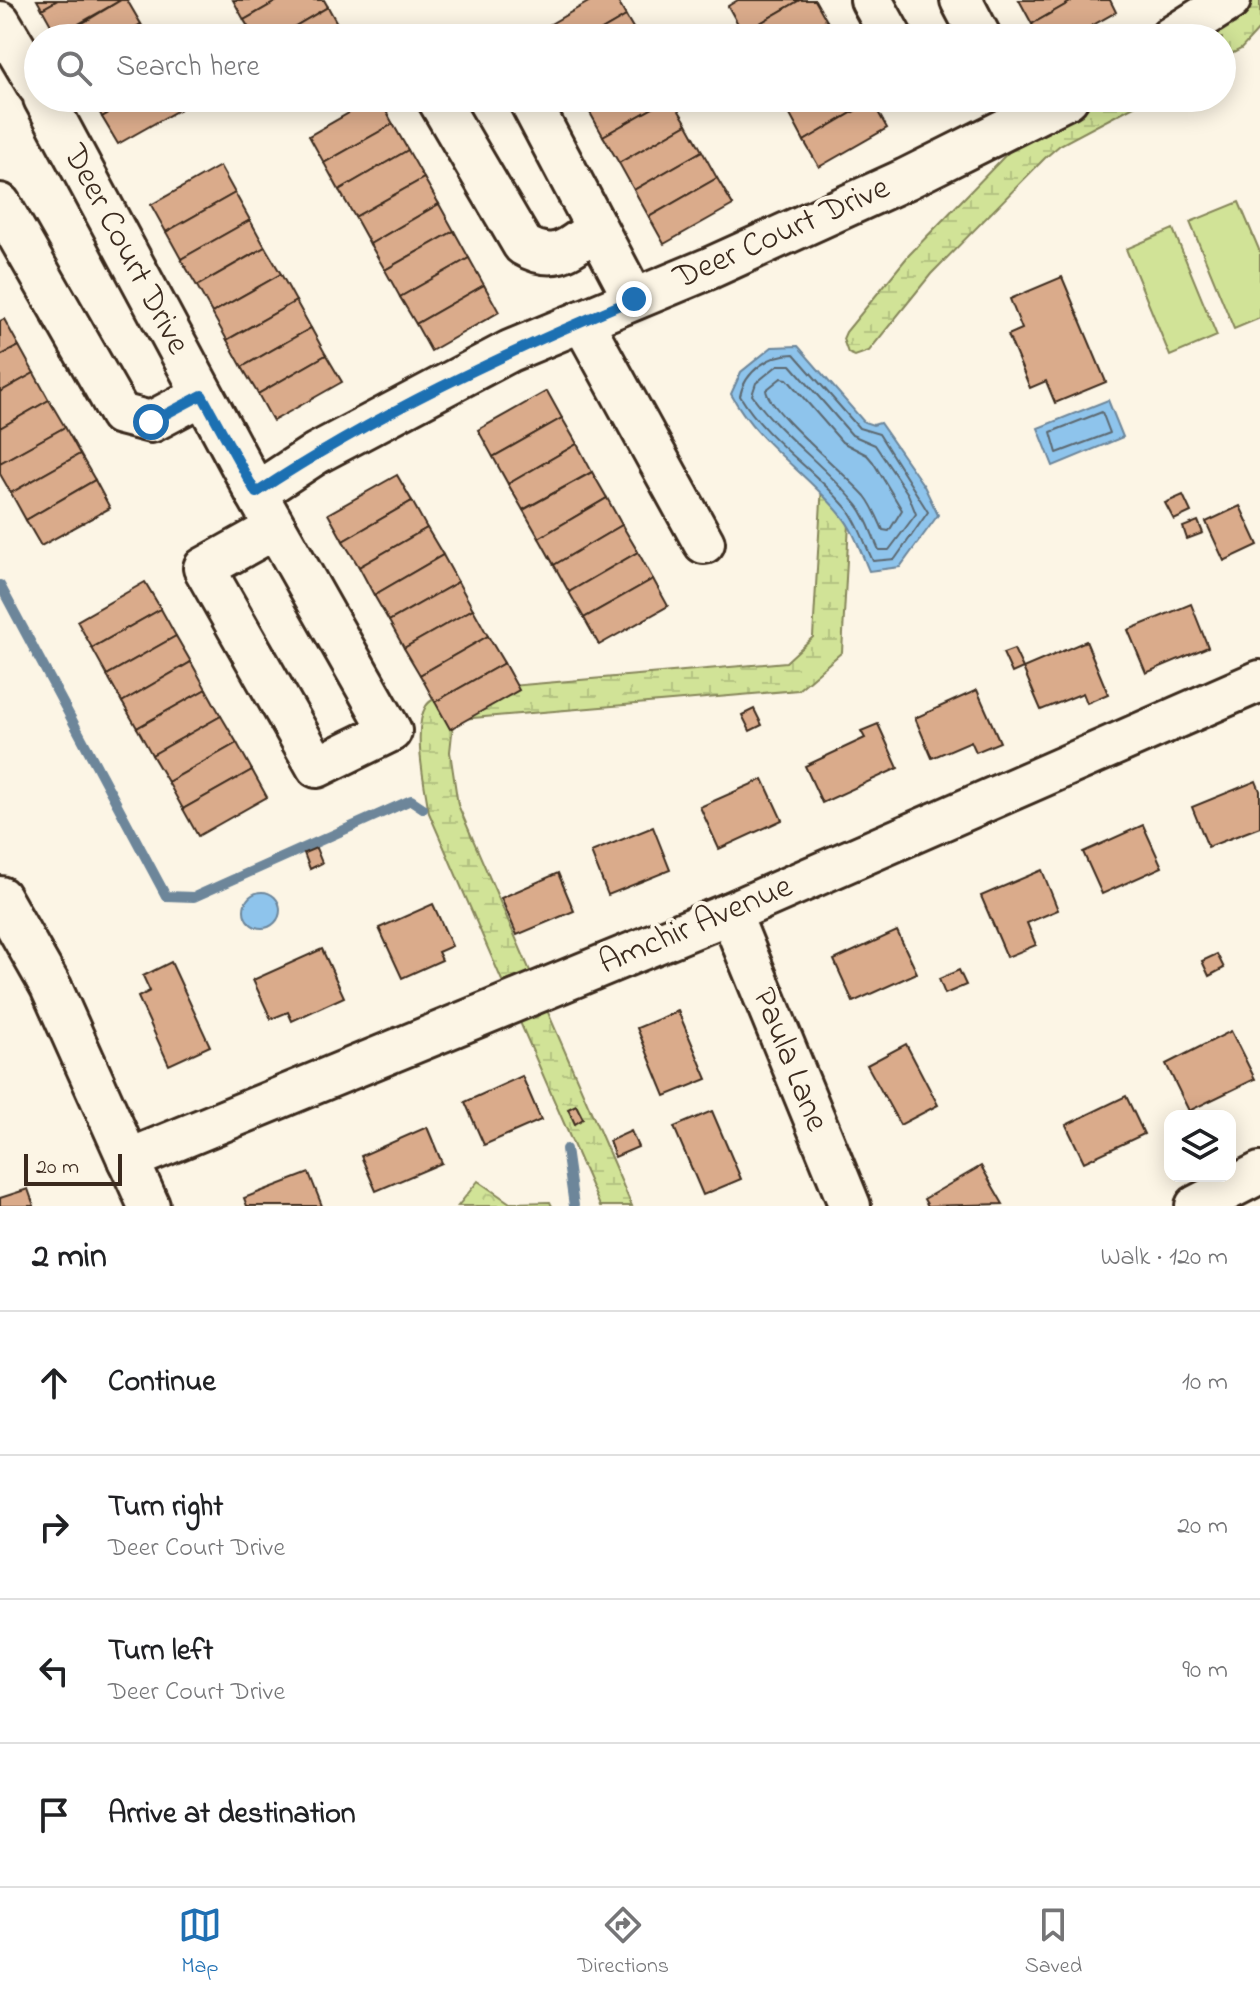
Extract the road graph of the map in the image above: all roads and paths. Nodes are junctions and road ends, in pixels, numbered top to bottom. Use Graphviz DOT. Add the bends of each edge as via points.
graph roads {
  1 [pos="871,0"];
  2 [pos="961,0"];
  3 [pos="1230,0"];
  4 [pos="0,22"];
  5 [pos="884,24"];
  6 [pos="973,24"];
  7 [pos="1192,24"];
  8 [pos="24,62"];
  9 [pos="51,112"];
  10 [pos="445,112"];
  11 [pos="535,112"];
  12 [pos="1014,112"];
  13 [pos="0,204"];
  14 [pos="596,228"];
  15 [pos="634,299"];
  16 [pos="582,321"];
  17 [pos="202,395"];
  18 [pos="256,493"];
  19 [pos="276,528"];
  20 [pos="704,543"];
  21 [pos="1260,681"];
  22 [pos="0,897"];
  23 [pos="730,913"];
  24 [pos="128,1160"];
  25 [pos="1260,1173"];
  26 [pos="149,1206"];
  27 [pos="850,1206"];
  28 [pos="1196,1206"];
  1 -- 5 [label="street"];
  2 -- 6 [label="street"];
  3 -- 7 [label="street"];
  4 -- 8 [label="street"];
  9 -- 17 [label="street, Deer Court Drive"];
  10 -- 14 [label="street" via="523,245 539,255 555,254"];
  11 -- 14 [label="street"];
  12 -- 15 [label="street, Deer Court Drive" via="906,179"];
  13 -- 17 [label="street" via="120,414 151,422"];
  14 -- 15 [label="street"];
  15 -- 16 [label="street, Deer Court Drive"];
  16 -- 18 [label="street, Deer Court Drive" via="379,418"];
  16 -- 20 [label="street"];
  17 -- 18 [label="street, Deer Court Drive"];
  18 -- 19 [label="street"];
  19 -- 19 [label="street" via="391,731 317,767 204,568"];
  21 -- 23 [label="street, Amchir Avenue"];
  22 -- 24 [label="street" via="51,987"];
  23 -- 24 [label="street, Amchir Avenue"];
  23 -- 27 [label="street, Paula Lane"];
  24 -- 26 [label="street"];
  25 -- 28 [label="street"];
}
